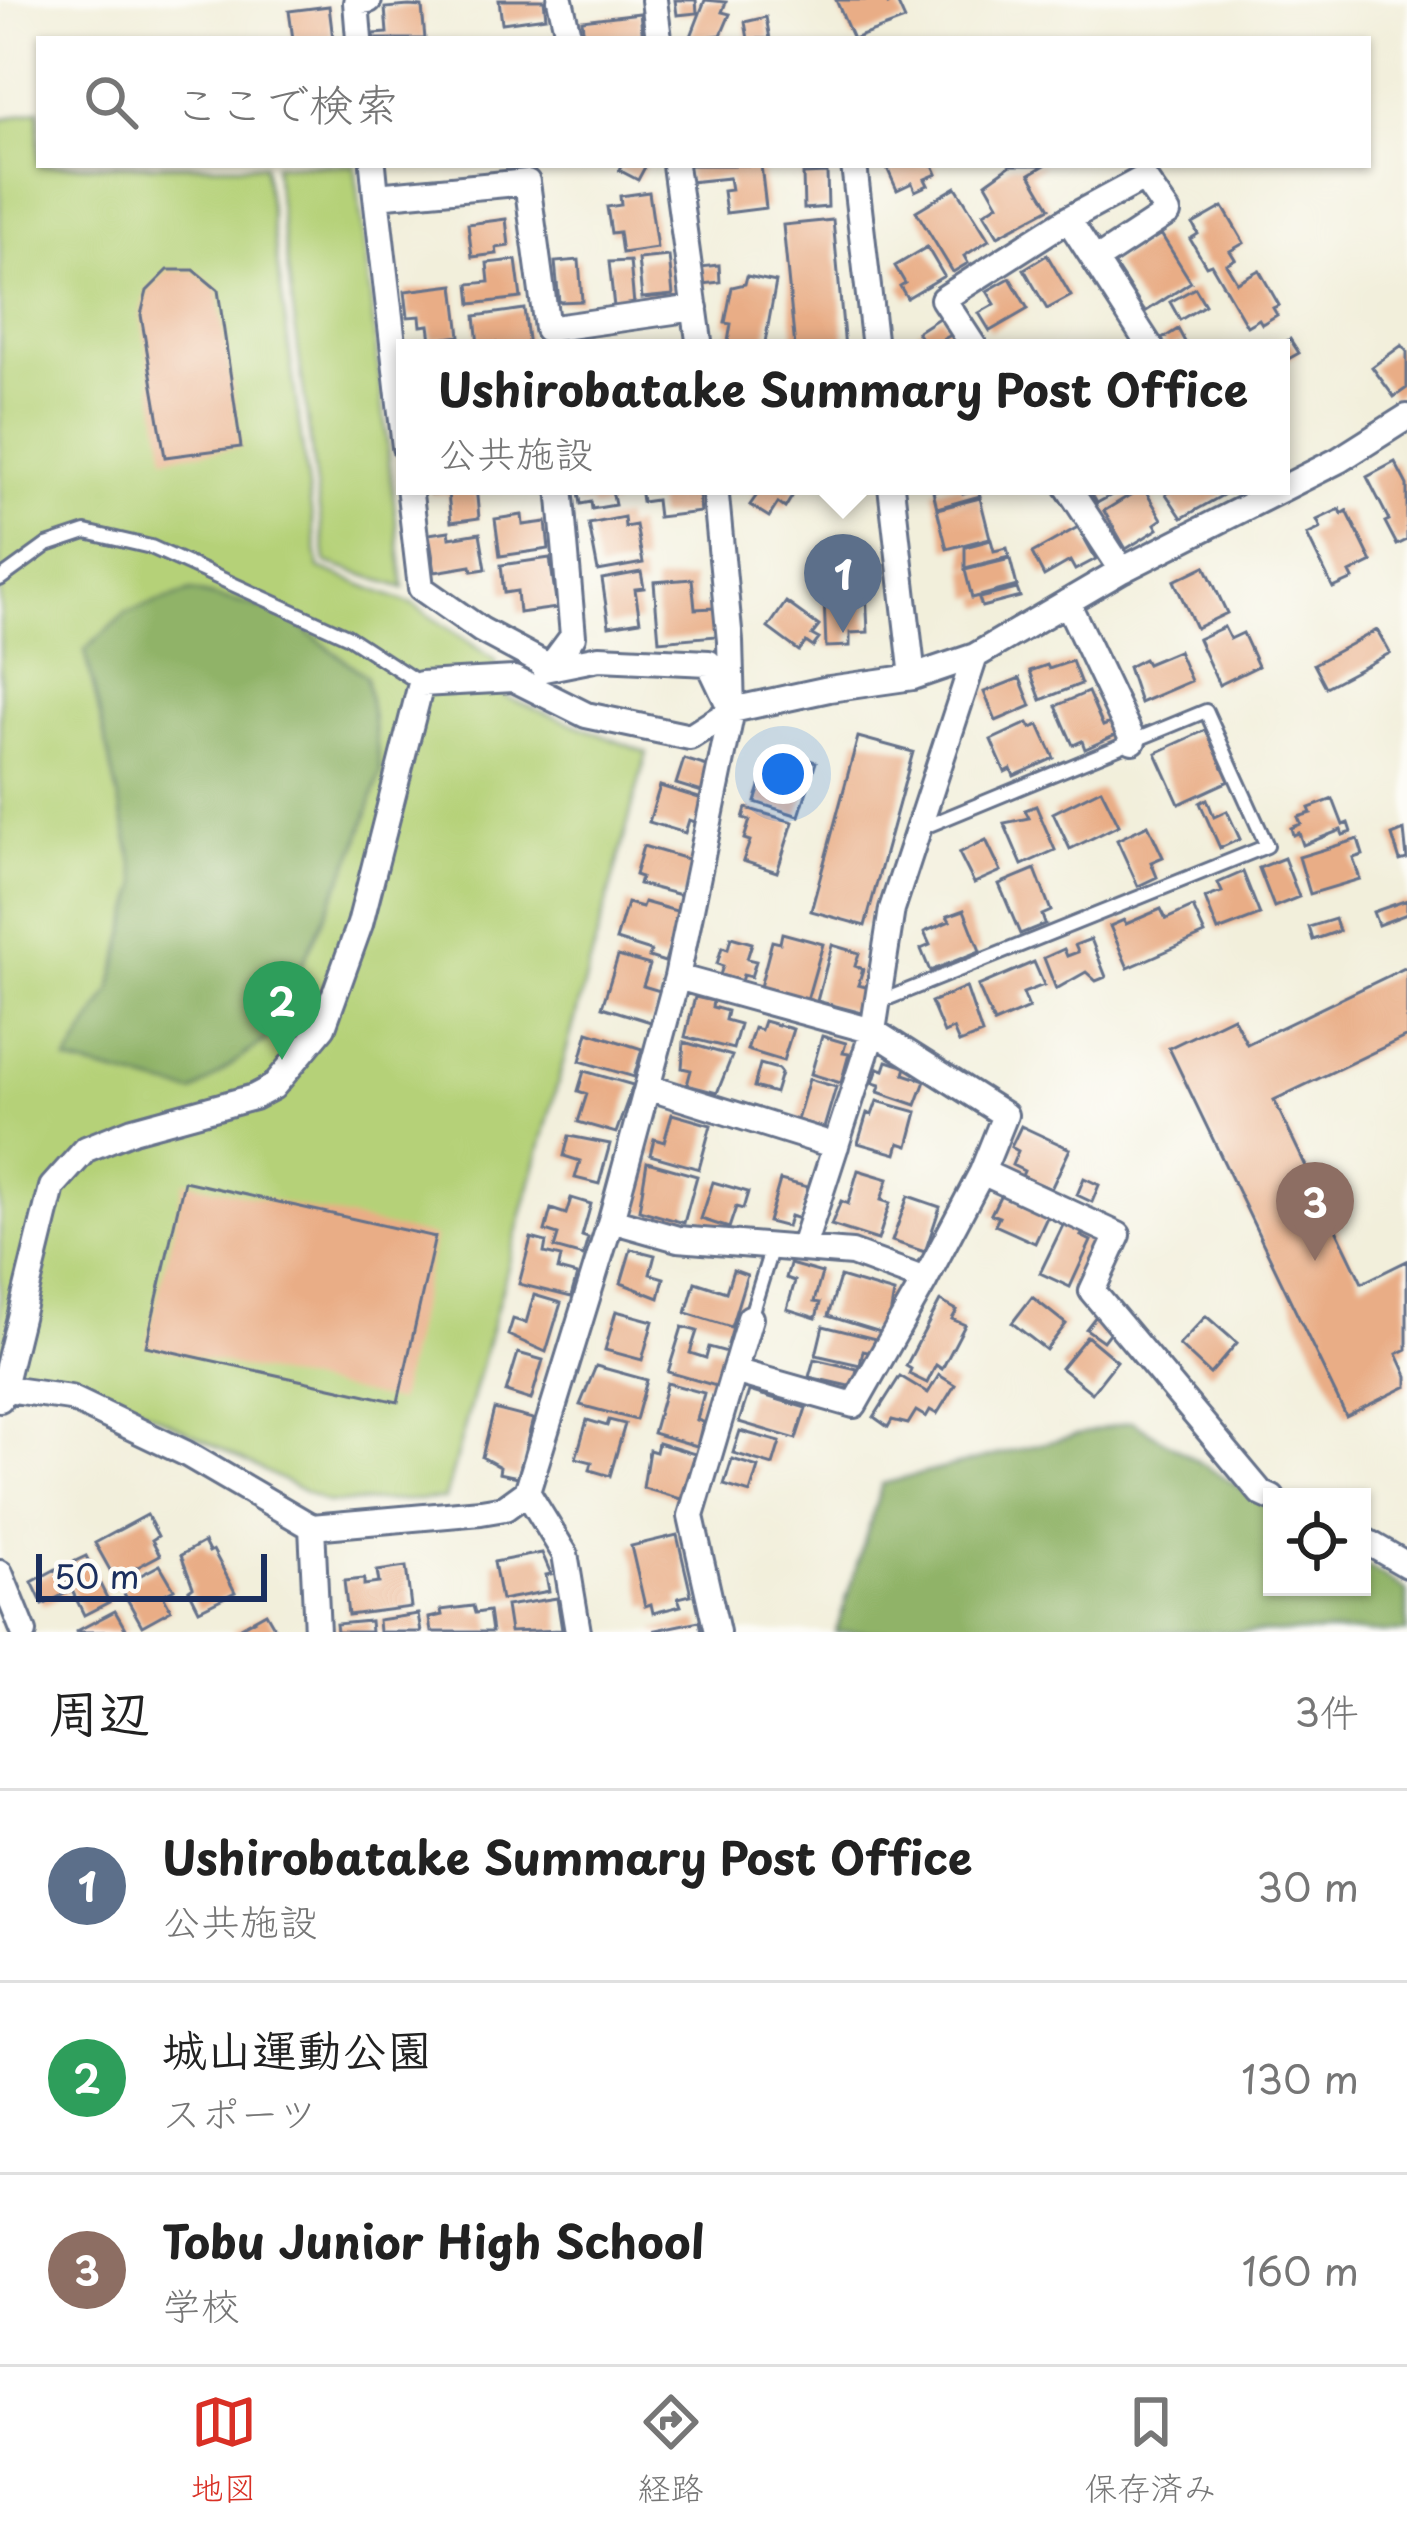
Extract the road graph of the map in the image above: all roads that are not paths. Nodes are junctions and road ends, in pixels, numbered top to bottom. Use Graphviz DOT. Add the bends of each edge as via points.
graph roads {
  1 [pos="369,0"];
  2 [pos="560,0"];
  3 [pos="653,0"];
  4 [pos="359,36"];
  5 [pos="568,36"];
  6 [pos="658,36"];
  7 [pos="373,168"];
  8 [pos="675,168"];
  9 [pos="854,168"];
  10 [pos="376,196"];
  11 [pos="1068,219"];
  12 [pos="1095,260"];
  13 [pos="694,308"];
  14 [pos="547,339"];
  15 [pos="699,339"];
  16 [pos="874,339"];
  17 [pos="969,339"];
  18 [pos="1145,339"];
  19 [pos="396,369"];
  20 [pos="1407,417"];
  21 [pos="1290,478"];
  22 [pos="411,495"];
  23 [pos="561,495"];
  24 [pos="716,495"];
  25 [pos="892,495"];
  26 [pos="1072,495"];
  27 [pos="1245,495"];
  28 [pos="1122,570"];
  29 [pos="0,579"];
  30 [pos="1067,602"];
  31 [pos="976,656"];
  32 [pos="550,667"];
  33 [pos="913,677"];
  34 [pos="514,680"];
  35 [pos="421,684"];
  36 [pos="732,710"];
  37 [pos="1133,741"];
  38 [pos="918,829"];
  39 [pos="677,977"];
  40 [pos="878,1002"];
  41 [pos="873,1031"];
  42 [pos="647,1087"];
  43 [pos="836,1146"];
  44 [pos="982,1172"];
  45 [pos="611,1220"];
  46 [pos="772,1246"];
  47 [pos="802,1247"];
  48 [pos="925,1280"];
  49 [pos="750,1318"];
  50 [pos="734,1371"];
  51 [pos="1,1392"];
  52 [pos="527,1492"];
  53 [pos="1263,1494"];
  54 [pos="312,1527"];
  55 [pos="1371,1544"];
  56 [pos="1407,1565"];
  57 [pos="0,1573"];
  58 [pos="24,1632"];
  59 [pos="317,1632"];
  60 [pos="578,1632"];
  61 [pos="717,1632"];
  1 -- 4 [label="street" via="356,2"];
  2 -- 5 [label="street"];
  3 -- 6 [label="street"];
  7 -- 10 [label="street"];
  8 -- 13 [label="street"];
  9 -- 16 [label="street"];
  10 -- 14 [label="street" via="527,182"];
  10 -- 19 [label="street"];
  11 -- 12 [label="street"];
  11 -- 12 [label="street" via="1144,178 1168,213"];
  11 -- 17 [label="street" via="943,298"];
  12 -- 18 [label="street"];
  13 -- 14 [label="street"];
  13 -- 15 [label="street"];
  20 -- 21 [label="street" via="1339,460"];
  22 -- 32 [label="street" via="421,588"];
  23 -- 32 [label="street" via="573,636"];
  24 -- 36 [label="street"];
  25 -- 33 [label="street"];
  26 -- 28 [label="street"];
  27 -- 28 [label="street"];
  28 -- 30 [label="street"];
  29 -- 35 [label="lane" via="46,545 86,532 152,547 347,636"];
  30 -- 31 [label="street"];
  30 -- 37 [label="street"];
  31 -- 33 [label="street"];
  31 -- 38 [label="street"];
  32 -- 34 [label="street"];
  32 -- 36 [label="street" via="599,658 709,662"];
  33 -- 36 [label="street"];
  34 -- 35 [label="street"];
  34 -- 36 [label="street" via="586,715 690,737"];
  35 -- 51 [label="street" via="360,925 323,1027 273,1087 86,1149 52,1187"];
  36 -- 39 [label="street"];
  37 -- 38 [label="lane"];
  37 -- 40 [label="lane" via="1206,711 1267,846"];
  38 -- 40 [label="street" via="892,909"];
  39 -- 41 [label="street"];
  39 -- 42 [label="street"];
  40 -- 41 [label="street"];
  41 -- 43 [label="street"];
  41 -- 44 [label="street" via="1004,1115"];
  42 -- 43 [label="street"];
  42 -- 45 [label="street"];
  43 -- 47 [label="street"];
  44 -- 48 [label="street"];
  44 -- 53 [label="street" via="1118,1235 1092,1291"];
  45 -- 46 [label="street" via="678,1239"];
  45 -- 52 [label="street"];
  46 -- 47 [label="street"];
  46 -- 49 [label="lane"];
  47 -- 48 [label="street" via="852,1253"];
  48 -- 50 [label="street" via="854,1405"];
  49 -- 50 [label="street"];
  50 -- 61 [label="street" via="691,1516"];
  51 -- 54 [label="street" via="70,1398"];
  52 -- 54 [label="street" via="481,1512"];
  52 -- 60 [label="street" via="565,1554"];
  54 -- 59 [label="street"];
  55 -- 56 [label="street"];
  57 -- 58 [label="street"];
}
